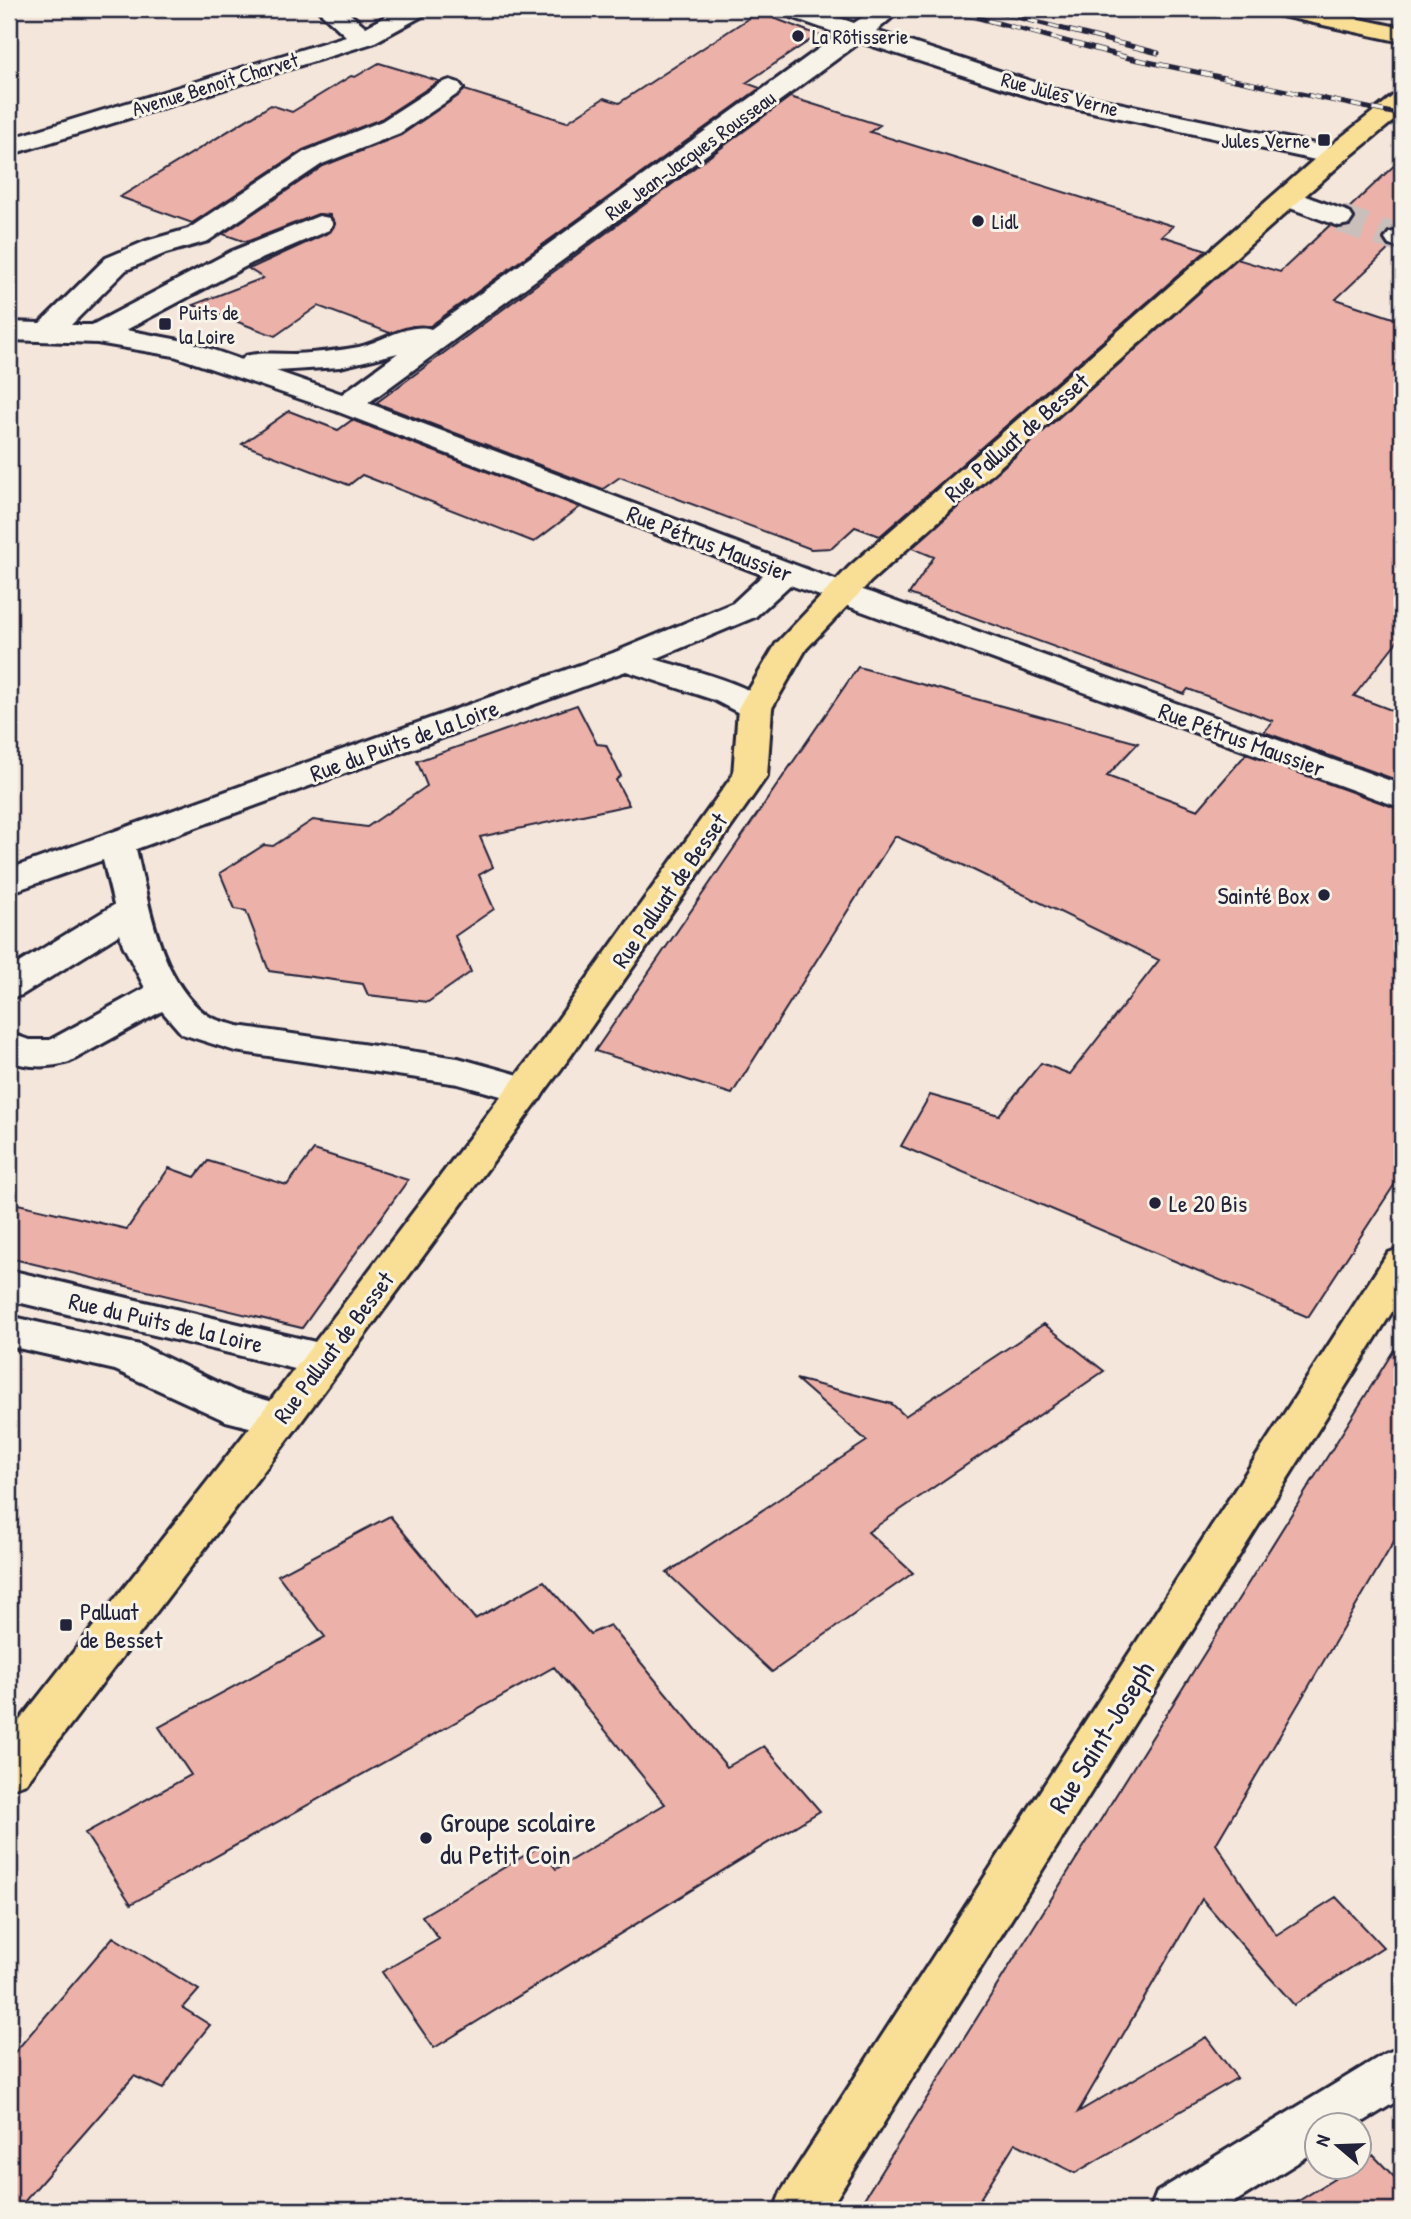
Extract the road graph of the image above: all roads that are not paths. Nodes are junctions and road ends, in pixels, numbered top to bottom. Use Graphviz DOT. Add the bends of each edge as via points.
graph roads {
  1 [pos="329,9"];
  2 [pos="417,9"];
  3 [pos="792,9"];
  4 [pos="890,9"];
  5 [pos="1281,9"];
  6 [pos="859,33"];
  7 [pos="1402,35"];
  8 [pos="364,38"];
  9 [pos="450,88"];
  10 [pos="1402,101"];
  11 [pos="9,147"];
  12 [pos="1334,156"];
  13 [pos="1289,198"];
  14 [pos="1339,218"];
  15 [pos="319,224"];
  16 [pos="489,301"];
  17 [pos="9,331"];
  18 [pos="49,331"];
  19 [pos="97,334"];
  20 [pos="180,348"];
  21 [pos="346,405"];
  22 [pos="785,572"];
  23 [pos="840,593"];
  24 [pos="625,660"];
  25 [pos="755,708"];
  26 [pos="1402,797"];
  27 [pos="117,844"];
  28 [pos="9,882"];
  29 [pos="132,910"];
  30 [pos="9,986"];
  31 [pos="166,993"];
  32 [pos="9,1046"];
  33 [pos="526,1090"];
  34 [pos="1402,1263"];
  35 [pos="9,1284"];
  36 [pos="9,1331"];
  37 [pos="324,1360"];
  38 [pos="280,1419"];
  39 [pos="9,1769"];
  40 [pos="1402,2070"];
  41 [pos="800,2210"];
  42 [pos="1176,2210"];
  1 -- 8 [label="street"];
  2 -- 8 [label="street, Avenue Benoit Charvet"];
  3 -- 6 [label="street, Rue Jules Verne"];
  4 -- 6 [label="street, Rue Jean-Jacques Rousseau"];
  5 -- 7 [label="main road"];
  6 -- 12 [label="street, Rue Jules Verne" via="1055,96"];
  6 -- 16 [label="street, Rue Jean-Jacques Rousseau"];
  8 -- 11 [label="street, Avenue Benoit Charvet"];
  9 -- 18 [label="street" via="391,127 313,158 198,235 116,264"];
  10 -- 12 [label="main road, Rue Palluat de Besset"];
  12 -- 13 [label="main road, Rue Palluat de Besset"];
  13 -- 14 [label="street"];
  13 -- 23 [label="main road, Rue Palluat de Besset"];
  15 -- 19 [label="street" via="242,257"];
  16 -- 20 [label="street, Rue Jean-Jacques Rousseau" via="389,349 342,360 297,364 242,361"];
  16 -- 21 [label="street, Rue Jean-Jacques Rousseau"];
  17 -- 18 [label="street, Rue Pétrus Maussier"];
  18 -- 19 [label="street, Rue Pétrus Maussier"];
  19 -- 20 [label="street, Rue Pétrus Maussier"];
  20 -- 21 [label="street, Rue Pétrus Maussier"];
  21 -- 22 [label="street, Rue Pétrus Maussier"];
  22 -- 23 [label="street, Rue Pétrus Maussier"];
  22 -- 24 [label="street, Rue du Puits de la Loire" via="744,610"];
  23 -- 25 [label="main road, Rue Palluat de Besset" via="792,644"];
  23 -- 26 [label="street, Rue Pétrus Maussier"];
  24 -- 25 [label="street" via="726,693"];
  24 -- 27 [label="street, Rue du Puits de la Loire"];
  25 -- 33 [label="main road, Rue Palluat de Besset" via="750,776"];
  27 -- 28 [label="street, Rue du Puits de la Loire"];
  27 -- 29 [label="street"];
  29 -- 30 [label="street"];
  29 -- 31 [label="street" via="141,945"];
  31 -- 32 [label="street" via="56,1053 24,1053"];
  31 -- 33 [label="street" via="195,1025 235,1038 458,1071"];
  33 -- 37 [label="main road, Rue Palluat de Besset"];
  34 -- 41 [label="main road, Rue Saint-Joseph"];
  35 -- 37 [label="street, Rue du Puits de la Loire"];
  36 -- 38 [label="street" via="125,1356 226,1405"];
  37 -- 38 [label="main road, Rue Palluat de Besset"];
  38 -- 39 [label="main road, Rue Palluat de Besset"];
  40 -- 42 [label="street"];
}
